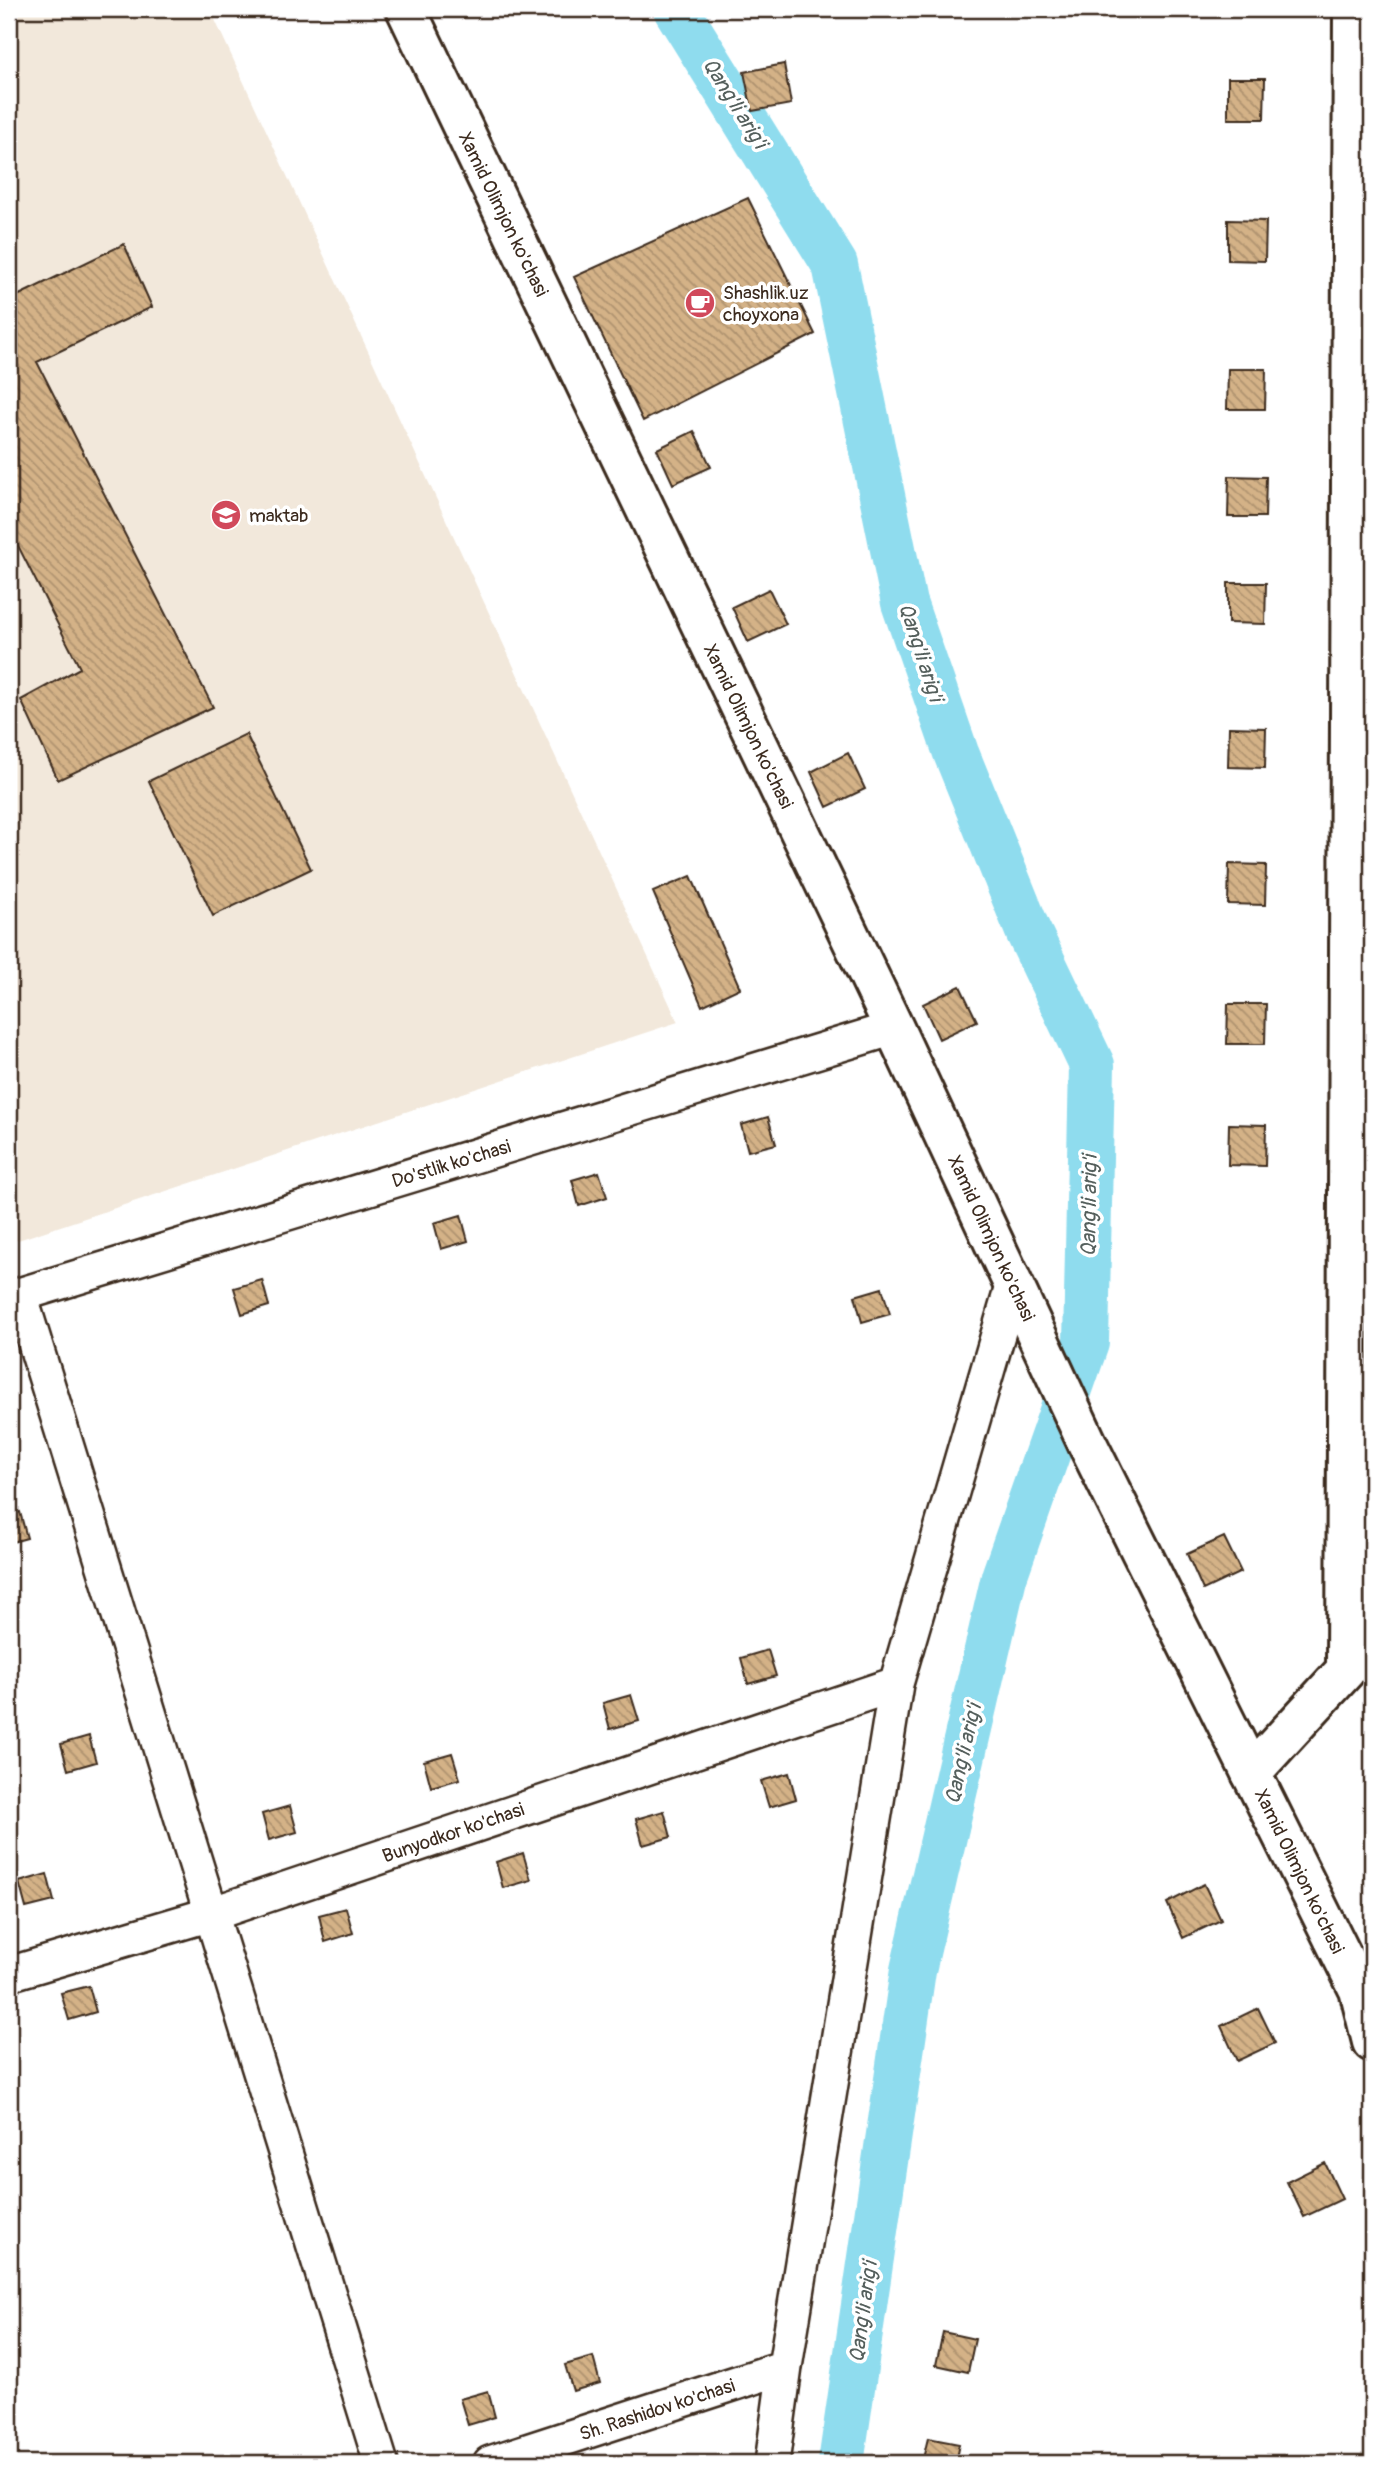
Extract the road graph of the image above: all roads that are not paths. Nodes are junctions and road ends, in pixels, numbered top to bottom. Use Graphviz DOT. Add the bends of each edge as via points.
graph roads {
  1 [pos="405,9"];
  2 [pos="1353,9"];
  3 [pos="1362,571"];
  4 [pos="894,1028"];
  5 [pos="1013,1283"];
  6 [pos="14,1296"];
  7 [pos="896,1684"];
  8 [pos="1251,1773"];
  9 [pos="211,1914"];
  10 [pos="9,1974"];
  11 [pos="1366,1996"];
  12 [pos="1372,2042"];
  13 [pos="785,2367"];
  14 [pos="381,2463"];
  15 [pos="490,2463"];
  16 [pos="772,2463"];
  1 -- 4 [label="main road, Xamid Olimjon ko'chasi"];
  2 -- 3 [label="main road"];
  3 -- 8 [label="main road" via="1346,1670"];
  4 -- 5 [label="main road, Xamid Olimjon ko'chasi"];
  4 -- 6 [label="street, Do'stlik ko'chasi"];
  5 -- 7 [label="street"];
  5 -- 8 [label="main road, Xamid Olimjon ko'chasi"];
  6 -- 9 [label="street"];
  7 -- 9 [label="street, Bunyodkor ko'chasi"];
  7 -- 13 [label="street"];
  8 -- 11 [label="main road, Xamid Olimjon ko'chasi"];
  9 -- 10 [label="street, Bunyodkor ko'chasi"];
  9 -- 14 [label="street"];
  11 -- 12 [label="main road, Xamid Olimjon ko'chasi"];
  13 -- 15 [label="street, Sh. Rashidov ko'chasi"];
  13 -- 16 [label="street"];
}
